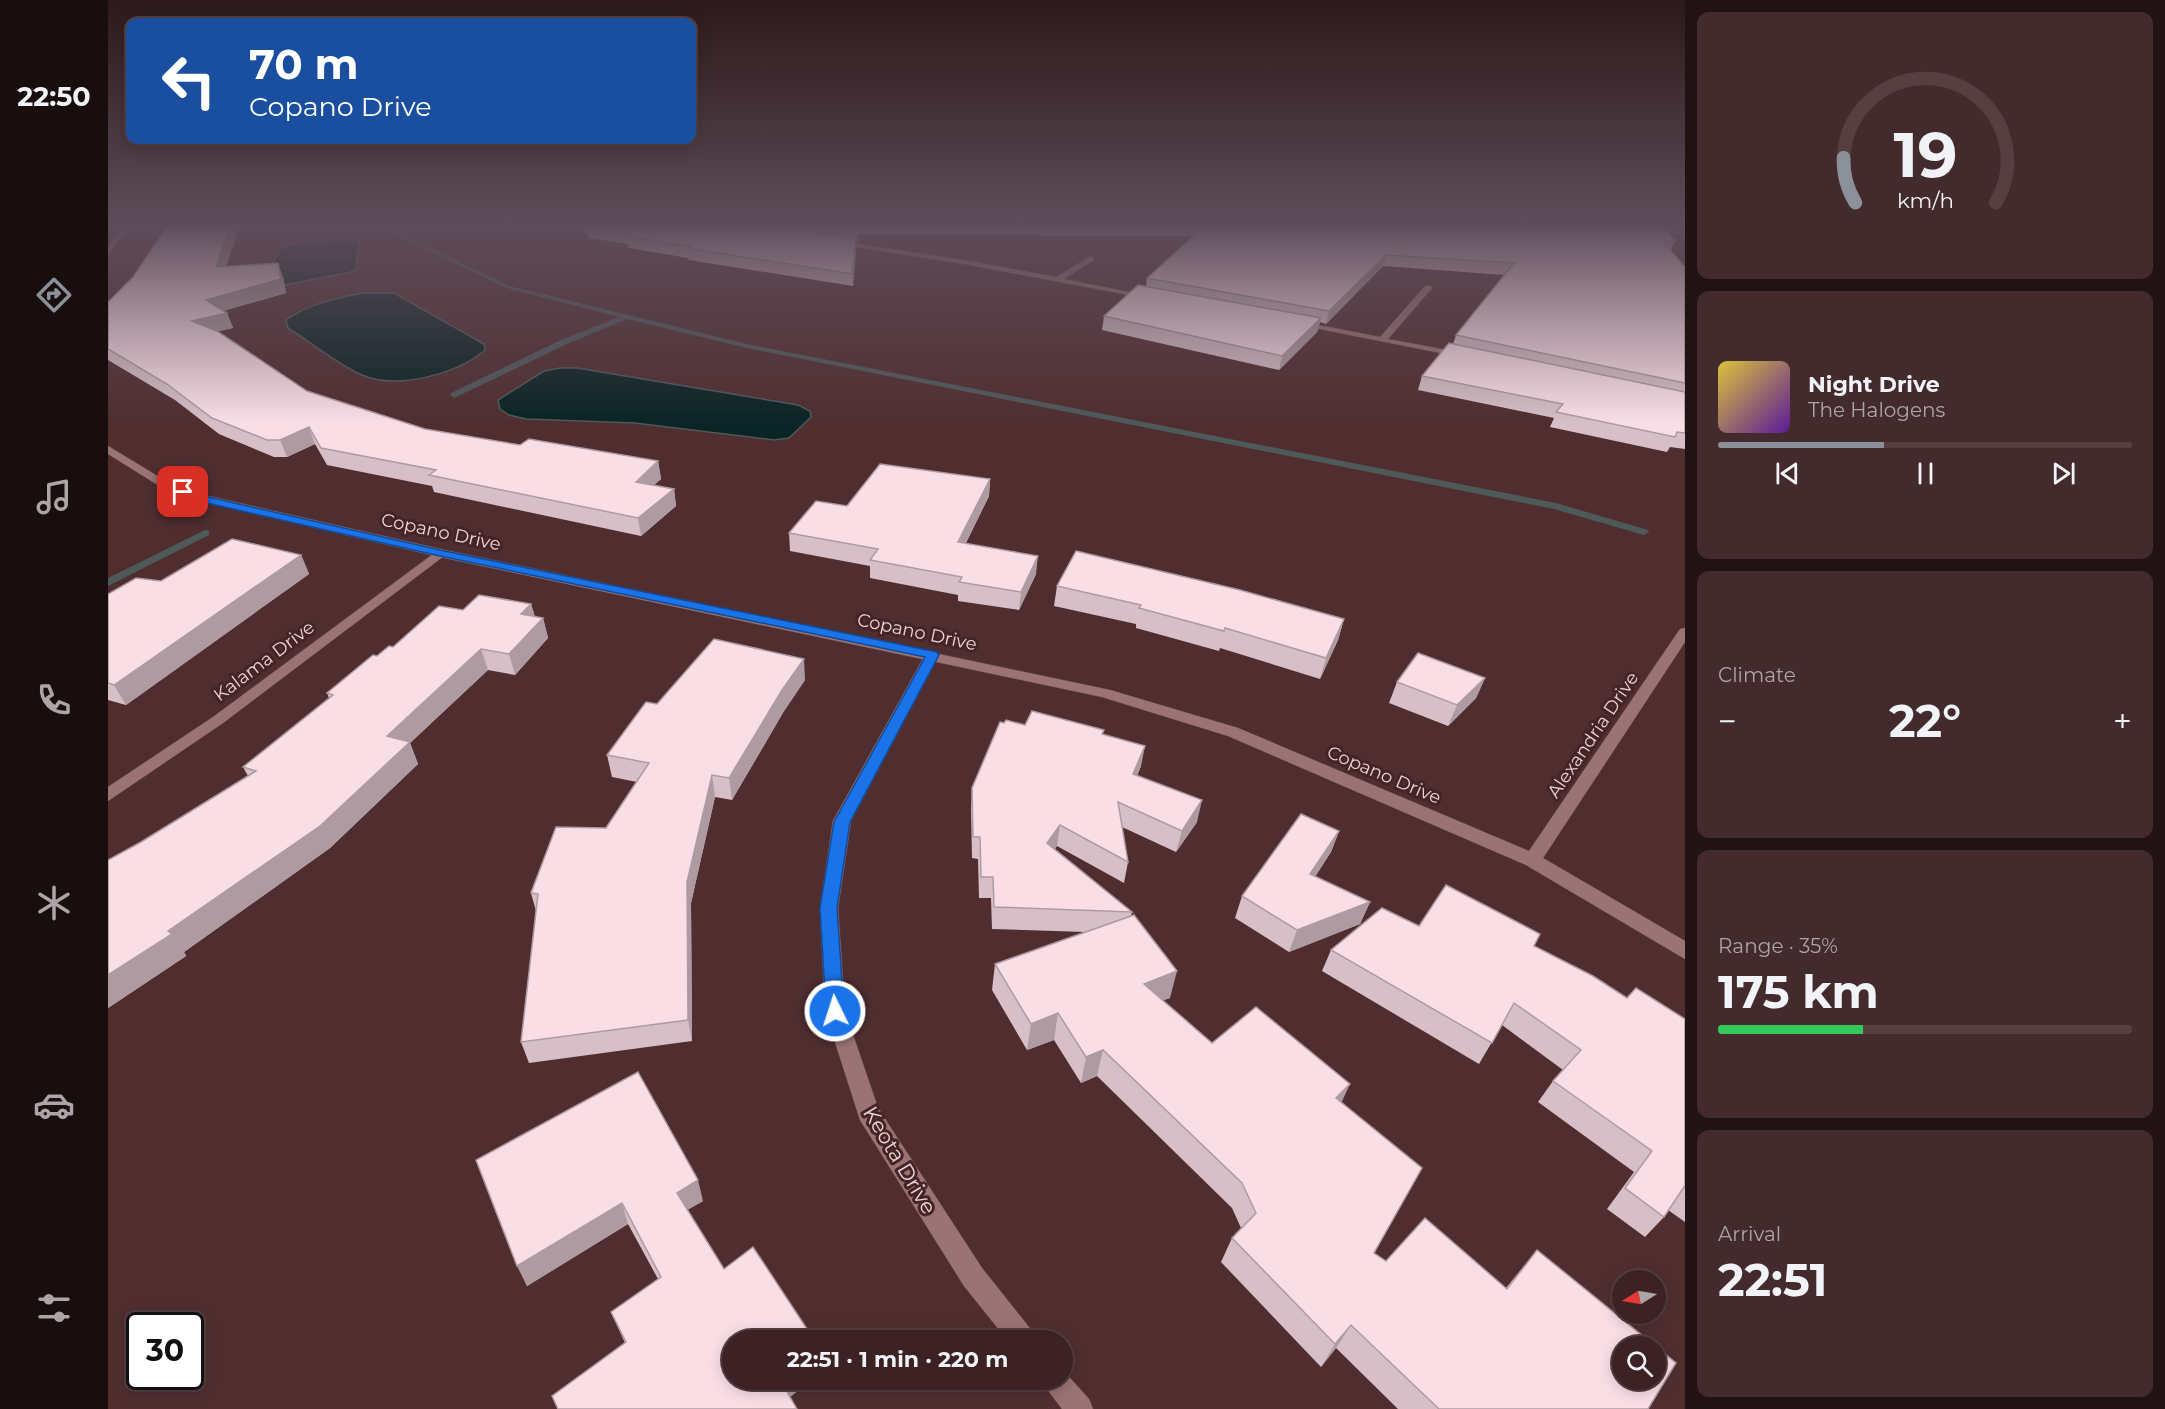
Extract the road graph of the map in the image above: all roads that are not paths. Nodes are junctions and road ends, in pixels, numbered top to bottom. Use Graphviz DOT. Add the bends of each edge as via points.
graph roads {
  1 [pos="1119,291"];
  2 [pos="1426,291"];
  3 [pos="1162,299"];
  4 [pos="1289,322"];
  5 [pos="1382,340"];
  6 [pos="1471,357"];
  7 [pos="108,449"];
  8 [pos="440,553"];
  9 [pos="1685,632"];
  10 [pos="933,655"];
  11 [pos="108,795"];
  12 [pos="1532,860"];
  13 [pos="1685,951"];
  14 [pos="1015,1330"];
  15 [pos="1064,1390"];
  16 [pos="1080,1409"];
  1 -- 3 [label="street"];
  2 -- 5 [label="street"];
  4 -- 5 [label="street"];
  5 -- 6 [label="street"];
  7 -- 8 [label="street, Copano Drive" via="165,485 201,498"];
  8 -- 10 [label="street, Copano Drive"];
  8 -- 11 [label="street, Kalama Drive" via="218,720"];
  9 -- 12 [label="street, Alexandria Drive"];
  10 -- 12 [label="street, Copano Drive" via="1105,693 1233,732"];
  10 -- 14 [label="street, Keota Drive" via="842,822 829,908 835,1011 868,1113 973,1277"];
  12 -- 13 [label="street, Copano Drive"];
  15 -- 16 [label="street"];
}
